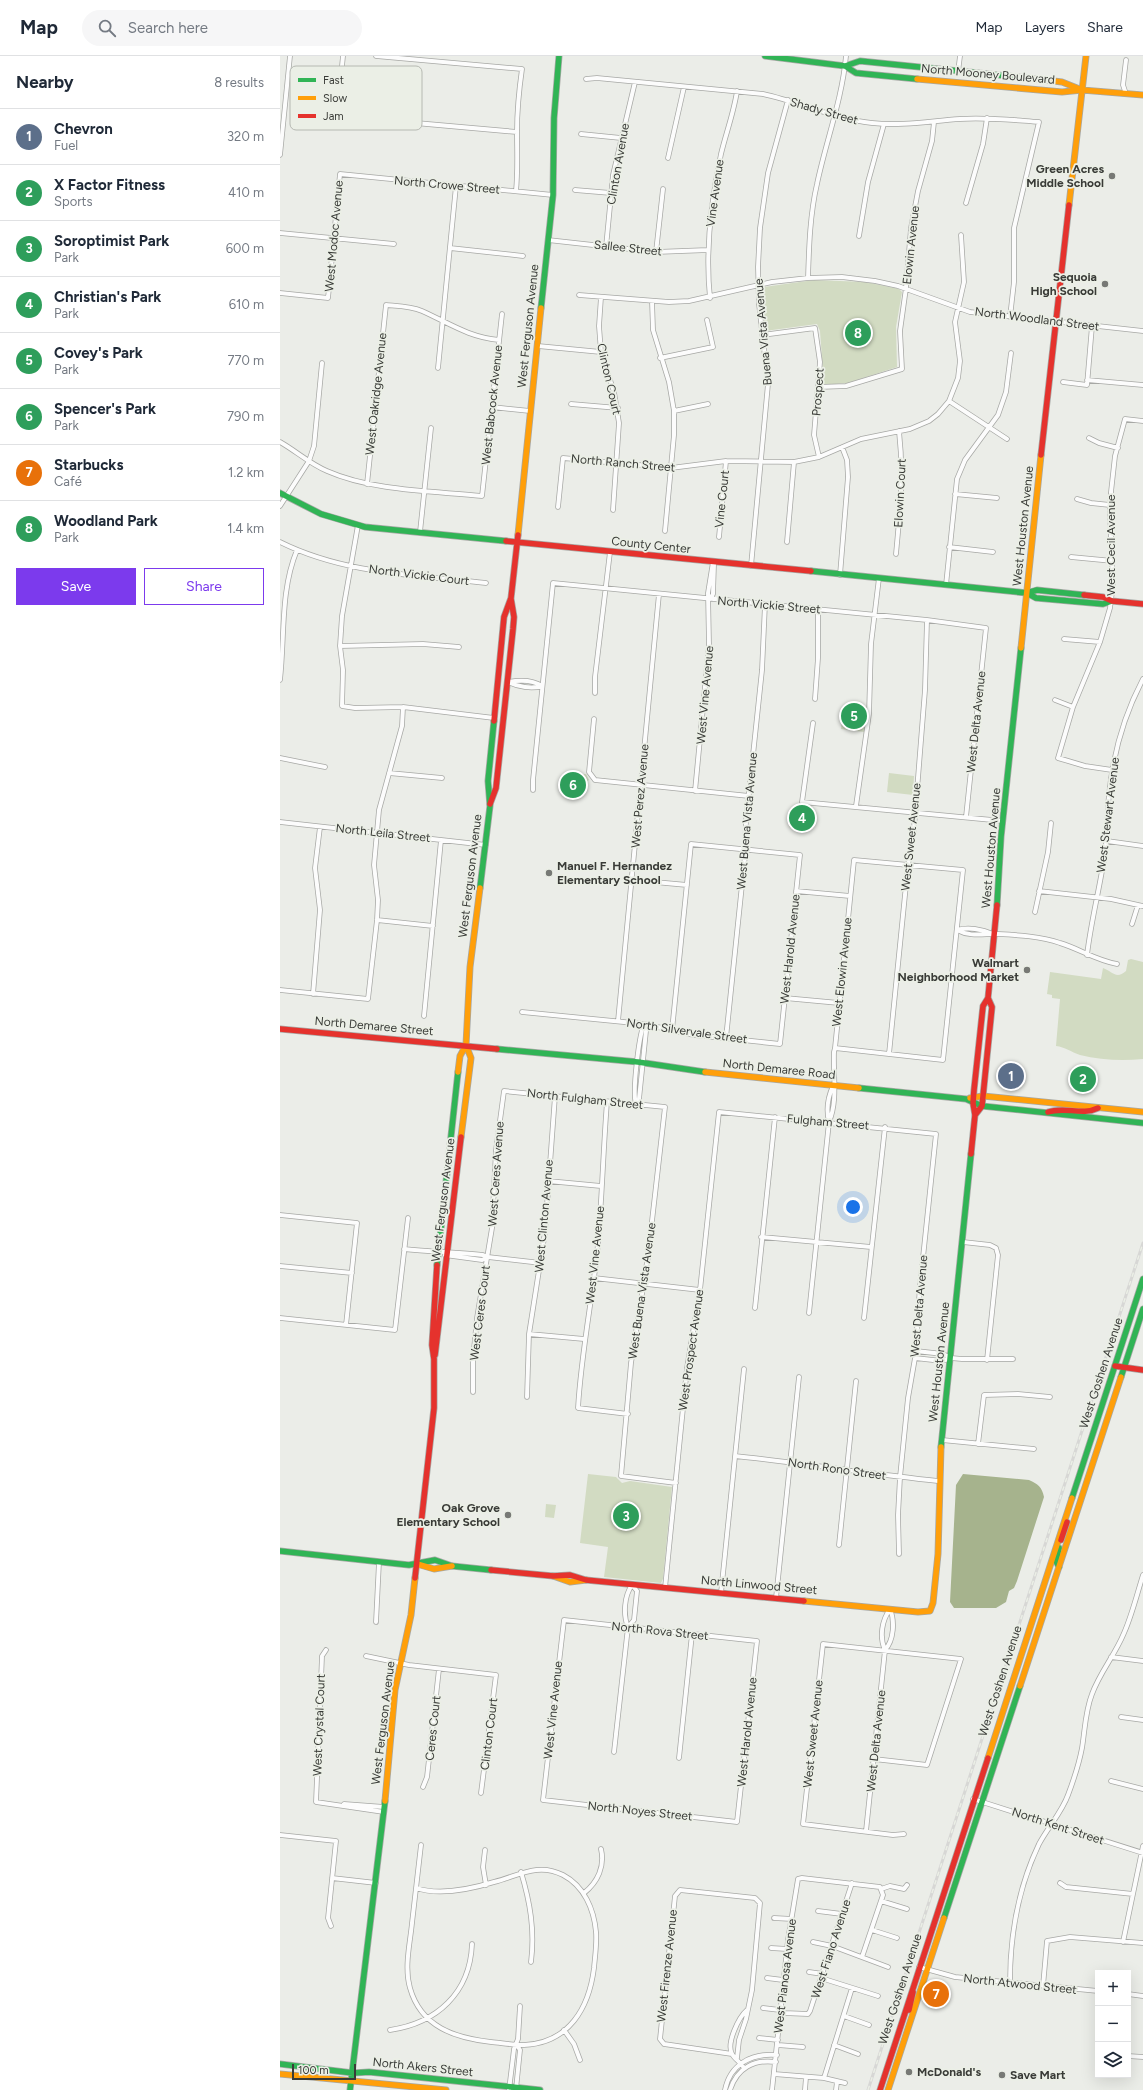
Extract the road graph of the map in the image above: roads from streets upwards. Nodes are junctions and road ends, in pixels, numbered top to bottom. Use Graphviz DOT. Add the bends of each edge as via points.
graph roads {
  1 [pos="290,56"];
  2 [pos="343,56"];
  3 [pos="376,56"];
  4 [pos="559,56"];
  5 [pos="765,56"];
  6 [pos="846,56"];
  7 [pos="960,56"];
  8 [pos="1086,56"];
  9 [pos="794,57"];
  10 [pos="1126,60"];
  11 [pos="342,66"];
  12 [pos="845,66"];
  13 [pos="958,72"];
  14 [pos="586,79"];
  15 [pos="635,82"];
  16 [pos="684,87"];
  17 [pos="1082,90"];
  18 [pos="737,91"];
  19 [pos="1126,94"];
  20 [pos="1143,95"];
  21 [pos="788,100"];
  22 [pos="282,113"];
  23 [pos="836,117"];
  24 [pos="987,118"];
  25 [pos="934,122"];
  26 [pos="422,124"];
  27 [pos="884,124"];
  28 [pos="517,132"];
  29 [pos="582,134"];
  30 [pos="621,138"];
  31 [pos="280,155"];
  32 [pos="668,158"];
  33 [pos="340,174"];
  34 [pos="456,186"];
  35 [pos="663,189"];
  36 [pos="575,190"];
  37 [pos="516,191"];
  38 [pos="611,193"];
  39 [pos="553,195"];
  40 [pos="966,203"];
  41 [pos="280,233"];
  42 [pos="859,236"];
  43 [pos="961,236"];
  44 [pos="334,238"];
  45 [pos="548,240"];
  46 [pos="394,244"];
  47 [pos="606,247"];
  48 [pos="450,248"];
  49 [pos="708,250"];
  50 [pos="656,252"];
  51 [pos="523,256"];
  52 [pos="808,278"];
  53 [pos="758,284"];
  54 [pos="906,288"];
  55 [pos="280,293"];
  56 [pos="579,295"];
  57 [pos="601,297"];
  58 [pos="710,298"];
  59 [pos="652,301"];
  60 [pos="958,307"];
  61 [pos="502,314"];
  62 [pos="1010,317"];
  63 [pos="707,320"];
  64 [pos="1055,321"];
  65 [pos="442,323"];
  66 [pos="1092,326"];
  67 [pos="1143,331"];
  68 [pos="762,335"];
  69 [pos="499,340"];
  70 [pos="538,346"];
  71 [pos="602,352"];
  72 [pos="1011,354"];
  73 [pos="660,358"];
  74 [pos="322,363"];
  75 [pos="438,368"];
  76 [pos="1087,380"];
  77 [pos="1063,382"];
  78 [pos="1143,385"];
  79 [pos="819,387"];
  80 [pos="949,401"];
  81 [pos="571,404"];
  82 [pos="708,404"];
  83 [pos="492,407"];
  84 [pos="618,408"];
  85 [pos="530,411"];
  86 [pos="674,411"];
  87 [pos="1143,421"];
  88 [pos="431,428"];
  89 [pos="990,428"];
  90 [pos="899,431"];
  91 [pos="1089,438"];
  92 [pos="1007,439"];
  93 [pos="280,442"];
  94 [pos="842,447"];
  95 [pos="1118,448"];
  96 [pos="819,457"];
  97 [pos="309,461"];
  98 [pos="726,461"];
  99 [pos="761,462"];
  100 [pos="794,462"];
  101 [pos="617,463"];
  102 [pos="671,468"];
  103 [pos="367,484"];
  104 [pos="424,490"];
  105 [pos="955,494"];
  106 [pos="283,495"];
  107 [pos="997,498"];
  108 [pos="1077,499"];
  109 [pos="1110,505"];
  110 [pos="280,506"];
  111 [pos="558,507"];
  112 [pos="613,510"];
  113 [pos="358,525"];
  114 [pos="665,531"];
  115 [pos="420,532"];
  116 [pos="718,537"];
  117 [pos="280,542"];
  118 [pos="787,542"];
  119 [pos="517,543"];
  120 [pos="949,547"];
  121 [pos="297,550"];
  122 [pos="610,552"];
  123 [pos="993,552"];
  124 [pos="896,554"];
  125 [pos="1071,557"];
  126 [pos="1113,561"];
  127 [pos="713,562"];
  128 [pos="751,566"];
  129 [pos="351,567"];
  130 [pos="840,574"];
  131 [pos="879,578"];
  132 [pos="486,584"];
  133 [pos="946,585"];
  134 [pos="606,589"];
  135 [pos="1027,593"];
  136 [pos="659,594"];
  137 [pos="511,598"];
  138 [pos="710,599"];
  139 [pos="1112,601"];
  140 [pos="765,604"];
  141 [pos="1143,604"];
  142 [pos="818,609"];
  143 [pos="876,615"];
  144 [pos="927,620"];
  145 [pos="986,628"];
  146 [pos="1064,639"];
  147 [pos="1100,642"];
  148 [pos="340,646"];
  149 [pos="459,648"];
  150 [pos="1143,679"];
  151 [pos="280,680"];
  152 [pos="508,682"];
  153 [pos="542,686"];
  154 [pos="596,693"];
  155 [pos="815,699"];
  156 [pos="1055,700"];
  157 [pos="403,707"];
  158 [pos="1073,707"];
  159 [pos="494,718"];
  160 [pos="594,719"];
  161 [pos="813,724"];
  162 [pos="280,758"];
  163 [pos="325,767"];
  164 [pos="1112,770"];
  165 [pos="389,773"];
  166 [pos="442,778"];
  167 [pos="640,784"];
  168 [pos="533,790"];
  169 [pos="695,791"];
  170 [pos="749,796"];
  171 [pos="490,806"];
  172 [pos="856,806"];
  173 [pos="916,812"];
  174 [pos="966,817"];
  175 [pos="1003,821"];
  176 [pos="280,822"];
  177 [pos="1051,823"];
  178 [pos="320,827"];
  179 [pos="376,832"];
  180 [pos="441,840"];
  181 [pos="1107,840"];
  182 [pos="486,845"];
  183 [pos="1143,846"];
  184 [pos="745,850"];
  185 [pos="908,865"];
  186 [pos="633,880"];
  187 [pos="687,885"];
  188 [pos="796,891"];
  189 [pos="1039,892"];
  190 [pos="850,896"];
  191 [pos="1096,897"];
  192 [pos="1138,905"];
  193 [pos="1143,906"];
  194 [pos="1035,912"];
  195 [pos="377,920"];
  196 [pos="1132,924"];
  197 [pos="433,926"];
  198 [pos="957,930"];
  199 [pos="994,934"];
  200 [pos="1087,955"];
  201 [pos="1117,964"];
  202 [pos="280,990"];
  203 [pos="312,994"];
  204 [pos="786,998"];
  205 [pos="988,998"];
  206 [pos="839,1004"];
  207 [pos="522,1012"];
  208 [pos="424,1016"];
  209 [pos="618,1021"];
  210 [pos="644,1024"];
  211 [pos="280,1029"];
  212 [pos="672,1030"];
  213 [pos="726,1038"];
  214 [pos="780,1044"];
  215 [pos="466,1045"];
  216 [pos="834,1048"];
  217 [pos="889,1054"];
  218 [pos="640,1062"];
  219 [pos="833,1085"];
  220 [pos="504,1091"];
  221 [pos="555,1096"];
  222 [pos="983,1096"];
  223 [pos="974,1097"];
  224 [pos="966,1099"];
  225 [pos="607,1102"];
  226 [pos="973,1103"];
  227 [pos="636,1104"];
  228 [pos="982,1106"];
  229 [pos="665,1107"];
  230 [pos="1098,1108"];
  231 [pos="719,1112"];
  232 [pos="1048,1112"];
  233 [pos="1143,1112"];
  234 [pos="975,1114"];
  235 [pos="775,1117"];
  236 [pos="829,1122"];
  237 [pos="1143,1123"];
  238 [pos="885,1127"];
  239 [pos="936,1134"];
  240 [pos="548,1181"];
  241 [pos="601,1186"];
  242 [pos="280,1215"];
  243 [pos="408,1218"];
  244 [pos="761,1236"];
  245 [pos="816,1242"];
  246 [pos="963,1242"];
  247 [pos="871,1246"];
  248 [pos="404,1249"];
  249 [pos="438,1252"];
  250 [pos="448,1254"];
  251 [pos="488,1258"];
  252 [pos="541,1263"];
  253 [pos="280,1266"];
  254 [pos="352,1273"];
  255 [pos="594,1278"];
  256 [pos="1143,1279"];
  257 [pos="644,1284"];
  258 [pos="700,1290"];
  259 [pos="755,1308"];
  260 [pos="1143,1309"];
  261 [pos="809,1312"];
  262 [pos="280,1318"];
  263 [pos="864,1318"];
  264 [pos="346,1325"];
  265 [pos="529,1334"];
  266 [pos="584,1340"];
  267 [pos="916,1351"];
  268 [pos="915,1358"];
  269 [pos="951,1358"];
  270 [pos="1013,1358"];
  271 [pos="434,1359"];
  272 [pos="987,1360"];
  273 [pos="1115,1366"];
  274 [pos="1124,1368"];
  275 [pos="744,1369"];
  276 [pos="1143,1370"];
  277 [pos="799,1377"];
  278 [pos="856,1381"];
  279 [pos="473,1392"];
  280 [pos="527,1397"];
  281 [pos="1050,1397"];
  282 [pos="628,1414"];
  283 [pos="942,1440"];
  284 [pos="978,1444"];
  285 [pos="1034,1449"];
  286 [pos="735,1456"];
  287 [pos="791,1462"];
  288 [pos="847,1470"];
  289 [pos="900,1477"];
  290 [pos="938,1481"];
  291 [pos="676,1483"];
  292 [pos="1066,1514"];
  293 [pos="839,1545"];
  294 [pos="280,1551"];
  295 [pos="899,1554"];
  296 [pos="379,1562"];
  297 [pos="417,1564"];
  298 [pos="1059,1567"];
  299 [pos="1143,1575"];
  300 [pos="632,1585"];
  301 [pos="665,1588"];
  302 [pos="721,1593"];
  303 [pos="776,1598"];
  304 [pos="626,1605"];
  305 [pos="635,1606"];
  306 [pos="890,1609"];
  307 [pos="930,1611"];
  308 [pos="564,1620"];
  309 [pos="376,1622"];
  310 [pos="628,1627"];
  311 [pos="883,1630"];
  312 [pos="891,1631"];
  313 [pos="692,1634"];
  314 [pos="757,1641"];
  315 [pos="326,1650"];
  316 [pos="885,1650"];
  317 [pos="366,1656"];
  318 [pos="1111,1657"];
  319 [pos="1143,1660"];
  320 [pos="400,1664"];
  321 [pos="439,1669"];
  322 [pos="1121,1718"];
  323 [pos="1143,1720"];
  324 [pos="614,1752"];
  325 [pos="678,1758"];
  326 [pos="874,1759"];
  327 [pos="1111,1781"];
  328 [pos="423,1787"];
  329 [pos="1143,1789"];
  330 [pos="481,1793"];
  331 [pos="973,1799"];
  332 [pos="544,1800"];
  333 [pos="982,1801"];
  334 [pos="384,1809"];
  335 [pos="737,1822"];
  336 [pos="1051,1824"];
  337 [pos="866,1831"];
  338 [pos="904,1834"];
  339 [pos="280,1835"];
  340 [pos="421,1844"];
  341 [pos="1143,1846"];
  342 [pos="601,1849"];
  343 [pos="485,1850"];
  344 [pos="1142,1853"];
  345 [pos="521,1872"];
  346 [pos="332,1878"];
  347 [pos="376,1883"];
  348 [pos="852,1883"];
  349 [pos="1060,1883"];
  350 [pos="486,1884"];
  351 [pos="907,1885"];
  352 [pos="416,1888"];
  353 [pos="882,1891"];
  354 [pos="584,1893"];
  355 [pos="1133,1894"];
  356 [pos="882,1901"];
  357 [pos="908,1909"];
  358 [pos="818,1911"];
  359 [pos="842,1914"];
  360 [pos="774,1918"];
  361 [pos="792,1919"];
  362 [pos="331,1926"];
  363 [pos="872,1930"];
  364 [pos="897,1938"];
  365 [pos="813,1942"];
  366 [pos="1123,1942"];
  367 [pos="1143,1943"];
  368 [pos="472,1944"];
  369 [pos="832,1946"];
  370 [pos="771,1948"];
  371 [pos="787,1949"];
  372 [pos="862,1957"];
  373 [pos="531,1962"];
  374 [pos="888,1967"];
  375 [pos="919,1967"];
  376 [pos="927,1970"];
  377 [pos="809,1972"];
  378 [pos="822,1976"];
  379 [pos="767,1978"];
  380 [pos="783,1980"];
  381 [pos="1010,1982"];
  382 [pos="1043,1986"];
  383 [pos="852,1988"];
  384 [pos="912,1988"];
  385 [pos="1095,1991"];
  386 [pos="1131,1994"];
  387 [pos="878,1996"];
  388 [pos="1143,1996"];
  389 [pos="520,2006"];
  390 [pos="763,2008"];
  391 [pos="747,2010"];
  392 [pos="780,2010"];
  393 [pos="844,2016"];
  394 [pos="428,2019"];
  395 [pos="869,2025"];
  396 [pos="390,2030"];
  397 [pos="564,2030"];
  398 [pos="759,2038"];
  399 [pos="778,2040"];
  400 [pos="904,2043"];
  401 [pos="517,2045"];
  402 [pos="778,2045"];
  403 [pos="834,2045"];
  404 [pos="803,2048"];
  405 [pos="732,2054"];
  406 [pos="858,2054"];
  407 [pos="777,2055"];
  408 [pos="1131,2056"];
  409 [pos="737,2058"];
  410 [pos="1143,2058"];
  411 [pos="580,2060"];
  412 [pos="776,2062"];
  413 [pos="741,2063"];
  414 [pos="280,2064"];
  415 [pos="744,2068"];
  416 [pos="353,2073"];
  417 [pos="280,2074"];
  418 [pos="774,2074"];
  419 [pos="806,2077"];
  420 [pos="824,2078"];
  421 [pos="351,2082"];
  422 [pos="837,2082"];
  423 [pos="846,2083"];
  424 [pos="510,2088"];
  425 [pos="516,2089"];
  426 [pos="350,2090"];
  427 [pos="446,2090"];
  428 [pos="540,2090"];
  429 [pos="725,2090"];
  430 [pos="730,2090"];
  431 [pos="772,2090"];
  432 [pos="804,2090"];
  433 [pos="836,2090"];
  434 [pos="880,2090"];
  435 [pos="888,2090"];
  1 -- 22 [label="street"];
  2 -- 11 [label="street"];
  3 -- 28 [label="street" via="522,69"];
  4 -- 39 [label="street, West Ferguson Avenue" via="554,118"];
  5 -- 9 [label="street, North Mooney Boulevard"];
  6 -- 12 [label="street"];
  7 -- 13 [label="street"];
  8 -- 17 [label="street, West Houston Avenue"];
  9 -- 12 [label="street, North Mooney Boulevard"];
  10 -- 19 [label="street" via="1123,85"];
  12 -- 13 [label="street, North Mooney Boulevard" via="860,61"];
  12 -- 17 [label="street, North Mooney Boulevard" via="856,73 1062,92"];
  12 -- 23 [label="street"];
  13 -- 17 [label="street, North Mooney Boulevard" via="1062,82"];
  14 -- 15 [label="street, Shady Street"];
  15 -- 16 [label="street, Shady Street"];
  15 -- 30 [label="street, Clinton Avenue"];
  16 -- 18 [label="street, Shady Street"];
  16 -- 32 [label="street"];
  17 -- 19 [label="street, North Mooney Boulevard"];
  17 -- 64 [label="street, West Houston Avenue"];
  18 -- 21 [label="street, Shady Street"];
  18 -- 49 [label="street, Vine Avenue" via="718,168"];
  19 -- 20 [label="street, North Mooney Boulevard"];
  21 -- 23 [label="street, Shady Street"];
  21 -- 53 [label="street, Buena Vista Avenue" via="774,148 763,202"];
  22 -- 31 [label="street"];
  23 -- 27 [label="street, Shady Street"];
  23 -- 52 [label="street" via="817,184 810,230"];
  24 -- 25 [label="street, Shady Street"];
  24 -- 40 [label="street" via="983,144"];
  24 -- 62 [label="street, Shady Street" via="1039,122 1014,228 1014,282"];
  25 -- 27 [label="street, Shady Street"];
  25 -- 54 [label="street, Elowin Avenue" via="932,141 914,210"];
  26 -- 28 [label="street"];
  27 -- 42 [label="street" via="868,182"];
  28 -- 37 [label="street" via="519,165"];
  29 -- 30 [label="street"];
  30 -- 38 [label="street, Clinton Avenue"];
  33 -- 34 [label="street, North Crowe Street"];
  33 -- 44 [label="street, West Modoc Avenue"];
  34 -- 37 [label="street, North Crowe Street"];
  34 -- 48 [label="street"];
  35 -- 50 [label="street"];
  36 -- 38 [label="street"];
  37 -- 39 [label="street, North Crowe Street"];
  38 -- 47 [label="street, Clinton Avenue"];
  39 -- 45 [label="street, West Ferguson Avenue"];
  41 -- 44 [label="street"];
  43 -- 60 [label="street" via="964,282"];
  44 -- 46 [label="street"];
  44 -- 55 [label="street, West Modoc Avenue" via="328,298"];
  45 -- 47 [label="street, Sallee Street"];
  45 -- 70 [label="street, West Ferguson Avenue"];
  47 -- 50 [label="street, Sallee Street"];
  48 -- 51 [label="street"];
  48 -- 65 [label="street"];
  49 -- 50 [label="street, Sallee Street"];
  49 -- 58 [label="street, Vine Avenue"];
  52 -- 53 [label="street, North Woodland Street"];
  52 -- 54 [label="street, North Woodland Street" via="865,279"];
  53 -- 58 [label="street, North Woodland Street"];
  53 -- 68 [label="street, Buena Vista Avenue"];
  54 -- 60 [label="street, North Woodland Street"];
  54 -- 79 [label="street, Elowin Avenue" via="900,331 902,369 846,386"];
  56 -- 57 [label="street, North Woodland Street"];
  57 -- 59 [label="street, North Woodland Street"];
  57 -- 71 [label="street, Clinton Court" via="599,326"];
  58 -- 59 [label="street, North Woodland Street"];
  59 -- 73 [label="street" via="653,330"];
  60 -- 62 [label="street, North Woodland Street" via="970,312"];
  60 -- 80 [label="street" via="955,329 960,369 957,384"];
  61 -- 69 [label="street, West Babcock Avenue"];
  62 -- 64 [label="street, North Woodland Street"];
  63 -- 73 [label="street" via="713,347"];
  64 -- 66 [label="street, North Woodland Street"];
  64 -- 135 [label="street, West Houston Avenue"];
  65 -- 69 [label="street" via="482,339"];
  65 -- 75 [label="street"];
  65 -- 103 [label="street, West Oakridge Avenue" via="422,311 386,304"];
  66 -- 67 [label="street, North Woodland Street"];
  66 -- 76 [label="street"];
  68 -- 79 [label="street, Prospect" via="815,328 820,362"];
  68 -- 99 [label="street, Buena Vista Avenue" via="768,384"];
  69 -- 83 [label="street, West Babcock Avenue"];
  70 -- 71 [label="street"];
  70 -- 85 [label="street, West Ferguson Avenue"];
  71 -- 84 [label="street, Clinton Court"];
  72 -- 89 [label="street" via="1005,397"];
  73 -- 86 [label="street" via="669,382"];
  74 -- 97 [label="street" via="314,446"];
  76 -- 77 [label="street" via="1087,385"];
  76 -- 78 [label="street"];
  79 -- 96 [label="street, Prospect" via="814,435"];
  80 -- 89 [label="street"];
  80 -- 90 [label="street, North Ranch Street" via="938,414 919,426"];
  81 -- 84 [label="street"];
  82 -- 86 [label="street"];
  83 -- 85 [label="street"];
  83 -- 104 [label="street, West Babcock Avenue" via="482,496"];
  84 -- 101 [label="street, Clinton Court"];
  85 -- 119 [label="street, West Ferguson Avenue"];
  86 -- 102 [label="street"];
  87 -- 95 [label="street, West Cecil Avenue" via="1125,419"];
  88 -- 104 [label="street"];
  89 -- 92 [label="street"];
  89 -- 105 [label="street" via="962,466"];
  90 -- 94 [label="street, North Ranch Street" via="871,436"];
  90 -- 124 [label="street, Elowin Court" via="903,472"];
  91 -- 95 [label="street"];
  93 -- 97 [label="street"];
  94 -- 96 [label="street, North Ranch Street"];
  94 -- 130 [label="street" via="847,460 848,477"];
  95 -- 109 [label="street, West Cecil Avenue"];
  96 -- 100 [label="street, North Ranch Street"];
  97 -- 103 [label="street" via="325,470"];
  97 -- 106 [label="street"];
  98 -- 99 [label="street, North Ranch Street"];
  98 -- 102 [label="street, North Ranch Street"];
  98 -- 116 [label="street, Vine Court"];
  99 -- 100 [label="street, North Ranch Street"];
  99 -- 128 [label="street, Buena Vista Avenue"];
  100 -- 118 [label="street"];
  101 -- 102 [label="street, North Ranch Street"];
  101 -- 111 [label="street, North Ranch Street" via="563,458"];
  101 -- 112 [label="street, Clinton Court"];
  102 -- 114 [label="street"];
  103 -- 104 [label="street"];
  104 -- 115 [label="street"];
  105 -- 107 [label="street"];
  105 -- 120 [label="street"];
  106 -- 110 [label="street"];
  106 -- 113 [label="street, County Center" via="334,520"];
  108 -- 109 [label="street"];
  109 -- 126 [label="street, West Cecil Avenue"];
  113 -- 115 [label="street, County Center"];
  113 -- 129 [label="street"];
  115 -- 119 [label="street, County Center"];
  117 -- 121 [label="street"];
  119 -- 122 [label="street, County Center"];
  119 -- 137 [label="street, West Ferguson Avenue"];
  120 -- 123 [label="street"];
  120 -- 133 [label="street"];
  121 -- 129 [label="street"];
  121 -- 151 [label="street" via="289,565 285,584"];
  122 -- 127 [label="street, County Center"];
  122 -- 134 [label="street"];
  125 -- 126 [label="street"];
  126 -- 139 [label="street, West Cecil Avenue"];
  127 -- 128 [label="street, County Center"];
  127 -- 138 [label="street, West Vine Avenue" via="715,571 713,594"];
  128 -- 130 [label="street, County Center"];
  129 -- 132 [label="street, North Vickie Court"];
  129 -- 148 [label="street" via="342,616"];
  130 -- 131 [label="street, County Center"];
  131 -- 133 [label="street, County Center"];
  131 -- 143 [label="street"];
  133 -- 135 [label="street, County Center"];
  134 -- 136 [label="street, North Vickie Street"];
  134 -- 153 [label="street, North Vickie Street" via="553,583"];
  134 -- 154 [label="street" via="595,677"];
  135 -- 139 [label="street, County Center" via="1037,590 1103,597"];
  135 -- 175 [label="street, West Houston Avenue"];
  136 -- 138 [label="street, North Vickie Street"];
  136 -- 167 [label="street, West Perez Avenue"];
  137 -- 152 [label="street, West Ferguson Avenue" via="514,617"];
  137 -- 159 [label="street, West Ferguson Avenue" via="504,617"];
  138 -- 140 [label="street, North Vickie Street"];
  138 -- 169 [label="street, West Vine Avenue" via="708,659"];
  139 -- 141 [label="street, County Center"];
  139 -- 147 [label="street, West Cecil Avenue"];
  140 -- 142 [label="street, North Vickie Street"];
  140 -- 170 [label="street, West Buena Vista Avenue" via="762,670"];
  142 -- 143 [label="street, North Vickie Street"];
  142 -- 155 [label="street"];
  143 -- 144 [label="street, North Vickie Street"];
  143 -- 172 [label="street" via="868,720"];
  144 -- 145 [label="street, North Vickie Street"];
  144 -- 173 [label="street, West Sweet Avenue"];
  145 -- 174 [label="street, West Delta Avenue"];
  146 -- 147 [label="street"];
  147 -- 158 [label="street, West Cecil Avenue"];
  148 -- 149 [label="street" via="423,644"];
  148 -- 157 [label="street" via="343,670 342,706"];
  150 -- 164 [label="street, West Stewart Avenue" via="1123,726"];
  152 -- 153 [label="street" via="536,688"];
  152 -- 171 [label="street, West Ferguson Avenue" via="496,788"];
  153 -- 168 [label="street"];
  156 -- 158 [label="street"];
  157 -- 159 [label="street"];
  157 -- 165 [label="street" via="402,726"];
  158 -- 164 [label="street, West Cecil Avenue" via="1058,758"];
  159 -- 171 [label="street, West Ferguson Avenue" via="488,781"];
  160 -- 167 [label="street" via="589,772 591,777 597,781"];
  161 -- 172 [label="street" via="802,802"];
  162 -- 163 [label="street"];
  164 -- 181 [label="street, West Stewart Avenue"];
  165 -- 166 [label="street"];
  165 -- 179 [label="street"];
  167 -- 169 [label="street"];
  167 -- 186 [label="street, West Perez Avenue"];
  169 -- 170 [label="street"];
  170 -- 184 [label="street, West Buena Vista Avenue"];
  171 -- 182 [label="street, West Ferguson Avenue"];
  172 -- 173 [label="street"];
  173 -- 174 [label="street"];
  173 -- 185 [label="street, West Sweet Avenue"];
  174 -- 175 [label="street"];
  175 -- 199 [label="street, West Houston Avenue"];
  176 -- 178 [label="street, North Leila Street"];
  177 -- 189 [label="street" via="1048,852"];
  178 -- 179 [label="street, North Leila Street"];
  178 -- 203 [label="street" via="315,868 320,910 319,932"];
  179 -- 180 [label="street, North Leila Street"];
  179 -- 195 [label="street" via="374,865 378,900"];
  180 -- 182 [label="street, North Leila Street"];
  180 -- 197 [label="street"];
  181 -- 183 [label="street"];
  181 -- 191 [label="street, West Stewart Avenue"];
  182 -- 215 [label="street, West Ferguson Avenue" via="470,967"];
  184 -- 187 [label="street" via="691,844"];
  184 -- 188 [label="street, West Harold Avenue" via="800,855"];
  184 -- 213 [label="street, West Buena Vista Avenue"];
  185 -- 190 [label="street, West Elowin Avenue" via="854,860"];
  185 -- 198 [label="street" via="963,870"];
  185 -- 217 [label="street, West Sweet Avenue"];
  186 -- 187 [label="street"];
  186 -- 209 [label="street, West Perez Avenue"];
  187 -- 212 [label="street"];
  188 -- 190 [label="street"];
  188 -- 204 [label="street, West Harold Avenue"];
  189 -- 191 [label="street"];
  189 -- 194 [label="street"];
  190 -- 206 [label="street, West Elowin Avenue"];
  191 -- 192 [label="street"];
  191 -- 200 [label="street, West Stewart Avenue"];
  192 -- 193 [label="street"];
  192 -- 196 [label="street"];
  195 -- 197 [label="street"];
  195 -- 203 [label="street" via="368,999"];
  197 -- 208 [label="street"];
  198 -- 199 [label="street" via="963,934"];
  198 -- 217 [label="street" via="943,1060"];
  199 -- 200 [label="street" via="1049,940"];
  199 -- 205 [label="street, West Houston Avenue"];
  200 -- 201 [label="street"];
  202 -- 203 [label="street"];
  204 -- 206 [label="street"];
  204 -- 214 [label="street, West Harold Avenue"];
  205 -- 222 [label="street, West Houston Avenue" via="992,1007"];
  205 -- 223 [label="street, West Houston Avenue" via="983,1006"];
  206 -- 216 [label="street, West Elowin Avenue"];
  207 -- 209 [label="street, North Silvervale Street"];
  209 -- 210 [label="street, North Silvervale Street"];
  210 -- 212 [label="street, North Silvervale Street"];
  210 -- 218 [label="street" via="646,1032"];
  211 -- 215 [label="street, North Demaree Street"];
  212 -- 213 [label="street, North Silvervale Street"];
  213 -- 214 [label="street, North Silvervale Street"];
  215 -- 218 [label="street, North Demaree Road"];
  215 -- 249 [label="street, West Ferguson Avenue" via="460,1056"];
  215 -- 250 [label="street, West Ferguson Avenue" via="471,1058"];
  216 -- 217 [label="street"];
  216 -- 219 [label="street, West Elowin Avenue"];
  218 -- 219 [label="street, North Demaree Road" via="700,1072"];
  218 -- 227 [label="street" via="639,1099"];
  219 -- 224 [label="street, North Demaree Road"];
  219 -- 236 [label="street, West Elowin Avenue" via="833,1108"];
  220 -- 221 [label="street, North Fulgham Street"];
  220 -- 251 [label="street, West Ceres Avenue" via="496,1150"];
  221 -- 225 [label="street, North Fulgham Street"];
  221 -- 240 [label="street, West Clinton Avenue"];
  222 -- 223 [label="street"];
  222 -- 228 [label="street, West Houston Avenue"];
  222 -- 230 [label="street"];
  223 -- 224 [label="street"];
  223 -- 226 [label="street, West Houston Avenue"];
  224 -- 226 [label="street, North Demaree Road"];
  225 -- 227 [label="street, North Fulgham Street"];
  225 -- 241 [label="street, West Vine Avenue"];
  226 -- 228 [label="street, North Demaree Road"];
  226 -- 234 [label="street, West Houston Avenue"];
  227 -- 229 [label="street, North Fulgham Street"];
  228 -- 232 [label="street, North Demaree Road"];
  228 -- 234 [label="street"];
  229 -- 257 [label="street, West Buena Vista Avenue"];
  230 -- 232 [label="street" via="1092,1112 1058,1108"];
  230 -- 233 [label="street"];
  231 -- 235 [label="street, Fulgham Street"];
  231 -- 258 [label="street, West Prospect Avenue"];
  232 -- 237 [label="street, North Demaree Road"];
  234 -- 246 [label="street, West Houston Avenue"];
  235 -- 236 [label="street, Fulgham Street"];
  235 -- 244 [label="street"];
  236 -- 238 [label="street, Fulgham Street"];
  236 -- 245 [label="street, West Elowin Avenue"];
  238 -- 239 [label="street, Fulgham Street"];
  238 -- 247 [label="street"];
  239 -- 267 [label="street, West Delta Avenue"];
  240 -- 241 [label="street"];
  240 -- 252 [label="street, West Clinton Avenue"];
  241 -- 255 [label="street, West Vine Avenue"];
  242 -- 254 [label="street" via="357,1223"];
  243 -- 248 [label="street"];
  244 -- 245 [label="street"];
  244 -- 259 [label="street"];
  245 -- 247 [label="street"];
  245 -- 261 [label="street, West Elowin Avenue"];
  246 -- 269 [label="street, West Houston Avenue"];
  246 -- 272 [label="street" via="990,1245 996,1248 998,1255"];
  247 -- 263 [label="street"];
  248 -- 249 [label="street"];
  248 -- 264 [label="street" via="395,1330"];
  249 -- 250 [label="street"];
  249 -- 271 [label="street, West Ferguson Avenue" via="432,1324"];
  250 -- 251 [label="street" via="482,1260"];
  250 -- 271 [label="street, West Ferguson Avenue" via="438,1345"];
  251 -- 252 [label="street"];
  251 -- 279 [label="street, West Ceres Court" via="477,1318"];
  252 -- 265 [label="street, West Clinton Avenue"];
  253 -- 254 [label="street"];
  254 -- 264 [label="street"];
  255 -- 257 [label="street"];
  255 -- 266 [label="street, West Vine Avenue"];
  256 -- 273 [label="street, West Goshen Avenue"];
  257 -- 258 [label="street"];
  257 -- 282 [label="street, West Buena Vista Avenue" via="631,1363"];
  258 -- 291 [label="street, West Prospect Avenue" via="687,1368"];
  260 -- 274 [label="street, West Goshen Avenue"];
  262 -- 264 [label="street"];
  265 -- 266 [label="street"];
  265 -- 280 [label="street, West Clinton Avenue"];
  266 -- 282 [label="street, West Vine Avenue" via="578,1408"];
  267 -- 268 [label="street, West Delta Avenue"];
  267 -- 269 [label="street" via="943,1354"];
  268 -- 269 [label="street" via="942,1361"];
  268 -- 289 [label="street, West Delta Avenue"];
  269 -- 272 [label="street"];
  269 -- 283 [label="street, West Houston Avenue"];
  270 -- 272 [label="street"];
  271 -- 297 [label="street, West Ferguson Avenue" via="432,1430"];
  273 -- 274 [label="street"];
  273 -- 292 [label="street, West Goshen Avenue"];
  274 -- 276 [label="street"];
  274 -- 298 [label="street, West Goshen Avenue"];
  275 -- 286 [label="street"];
  277 -- 287 [label="street"];
  278 -- 288 [label="street"];
  281 -- 284 [label="street" via="1018,1394 984,1395"];
  282 -- 291 [label="street, West Buena Vista Avenue" via="621,1476"];
  283 -- 284 [label="street"];
  283 -- 290 [label="street, West Houston Avenue"];
  284 -- 285 [label="street"];
  286 -- 287 [label="street, North Rono Street"];
  286 -- 302 [label="street"];
  287 -- 288 [label="street, North Rono Street"];
  287 -- 303 [label="street"];
  288 -- 289 [label="street, North Rono Street"];
  288 -- 293 [label="street"];
  289 -- 290 [label="street, North Rono Street"];
  289 -- 295 [label="street, West Delta Avenue"];
  290 -- 307 [label="street, West Houston Avenue" via="938,1554"];
  291 -- 301 [label="street, West Prospect Avenue"];
  292 -- 298 [label="street" via="1068,1519 1057,1553 1056,1561"];
  292 -- 331 [label="street, West Goshen Avenue"];
  294 -- 296 [label="street, North Linwood Street"];
  296 -- 297 [label="street, North Linwood Street"];
  296 -- 309 [label="street"];
  297 -- 300 [label="street, North Linwood Street" via="425,1568 452,1566 553,1576 574,1575 586,1580"];
  297 -- 320 [label="street, West Ferguson Avenue" via="411,1616"];
  298 -- 333 [label="street, West Goshen Avenue"];
  299 -- 318 [label="street" via="1124,1633"];
  300 -- 301 [label="street, North Linwood Street"];
  300 -- 304 [label="street" via="628,1591"];
  300 -- 305 [label="street" via="637,1592"];
  301 -- 302 [label="street, North Linwood Street"];
  302 -- 303 [label="street, North Linwood Street"];
  303 -- 306 [label="street, North Linwood Street"];
  304 -- 305 [label="street"];
  304 -- 310 [label="street" via="625,1619"];
  305 -- 310 [label="street" via="634,1620"];
  306 -- 307 [label="street, North Linwood Street"];
  306 -- 311 [label="street, West Delta Avenue" via="884,1616"];
  306 -- 312 [label="street, West Delta Avenue" via="893,1616"];
  308 -- 310 [label="street, North Rova Street"];
  308 -- 332 [label="street, West Vine Avenue"];
  310 -- 313 [label="street, North Rova Street"];
  310 -- 324 [label="street"];
  311 -- 312 [label="street"];
  311 -- 316 [label="street, West Delta Avenue" via="881,1642"];
  312 -- 316 [label="street, West Delta Avenue" via="891,1643"];
  313 -- 314 [label="street, North Rova Street"];
  313 -- 325 [label="street"];
  314 -- 335 [label="street, West Harold Avenue"];
  315 -- 334 [label="street, West Crystal Court" via="322,1656 316,1802 342,1804 350,1808"];
  316 -- 326 [label="street, West Delta Avenue"];
  316 -- 326 [label="street" via="961,1659 927,1765"];
  316 -- 337 [label="street, West Sweet Avenue" via="823,1644 803,1824"];
  317 -- 320 [label="street"];
  318 -- 319 [label="street"];
  318 -- 336 [label="street" via="1099,1676 1091,1696 1084,1721 1082,1748 1068,1797"];
  320 -- 321 [label="street"];
  320 -- 334 [label="street, West Ferguson Avenue"];
  321 -- 328 [label="street, Ceres Court" via="427,1777"];
  321 -- 330 [label="street, Clinton Court" via="496,1675"];
  322 -- 323 [label="street"];
  326 -- 337 [label="street, West Delta Avenue"];
  327 -- 329 [label="street"];
  331 -- 333 [label="street, North Kent Street"];
  331 -- 375 [label="street, West Goshen Avenue"];
  332 -- 335 [label="street, North Noyes Street"];
  333 -- 336 [label="street, North Kent Street"];
  333 -- 376 [label="street, West Goshen Avenue"];
  334 -- 347 [label="street, West Ferguson Avenue"];
  336 -- 344 [label="street, North Kent Street"];
  336 -- 381 [label="street" via="1023,1884 1014,1918 1010,1947"];
  337 -- 338 [label="street"];
  339 -- 346 [label="street" via="336,1841"];
  340 -- 352 [label="street"];
  341 -- 344 [label="street"];
  342 -- 354 [label="street" via="602,1863 598,1876"];
  343 -- 350 [label="street" via="483,1867"];
  344 -- 355 [label="street"];
  345 -- 350 [label="street"];
  345 -- 354 [label="street" via="537,1869 555,1871 573,1882"];
  345 -- 373 [label="street" via="531,1914"];
  346 -- 347 [label="street"];
  346 -- 362 [label="street" via="328,1918"];
  347 -- 416 [label="street, West Ferguson Avenue"];
  348 -- 353 [label="street" via="875,1886"];
  348 -- 359 [label="street, West Fiano Avenue"];
  348 -- 361 [label="street, West Pianosa Avenue" via="798,1879"];
  349 -- 355 [label="street" via="1066,1887"];
  350 -- 352 [label="street" via="446,1890"];
  351 -- 353 [label="street" via="904,1888 890,1886"];
  352 -- 394 [label="street" via="407,1970 413,1997"];
  353 -- 356 [label="street"];
  354 -- 397 [label="street" via="591,1909 597,1937 592,1984 585,2005"];
  355 -- 366 [label="street"];
  356 -- 357 [label="street"];
  356 -- 363 [label="street"];
  358 -- 359 [label="street"];
  359 -- 369 [label="street, West Fiano Avenue"];
  360 -- 361 [label="street"];
  361 -- 371 [label="street, West Pianosa Avenue"];
  363 -- 364 [label="street"];
  363 -- 372 [label="street"];
  365 -- 369 [label="street"];
  366 -- 367 [label="street"];
  366 -- 382 [label="street" via="1066,1937 1047,1941"];
  368 -- 394 [label="street" via="468,1968 460,1986 442,2009"];
  369 -- 372 [label="street"];
  369 -- 378 [label="street, West Fiano Avenue"];
  370 -- 371 [label="street"];
  371 -- 380 [label="street, West Pianosa Avenue"];
  372 -- 374 [label="street"];
  375 -- 376 [label="street, North Atwood Street"];
  375 -- 384 [label="street, West Goshen Avenue"];
  376 -- 381 [label="street, North Atwood Street" via="955,1977"];
  376 -- 400 [label="street, West Goshen Avenue"];
  377 -- 378 [label="street"];
  378 -- 383 [label="street"];
  378 -- 392 [label="street, West Fiano Avenue" via="808,2014 784,2013"];
  379 -- 380 [label="street"];
  380 -- 392 [label="street, West Pianosa Avenue"];
  381 -- 382 [label="street, North Atwood Street"];
  382 -- 385 [label="street, North Atwood Street"];
  383 -- 387 [label="street"];
  383 -- 393 [label="street"];
  384 -- 400 [label="street" via="914,1994 901,2038"];
  384 -- 434 [label="street, West Goshen Avenue"];
  386 -- 388 [label="street"];
  389 -- 401 [label="street"];
  390 -- 392 [label="street"];
  391 -- 405 [label="street" via="740,2016 735,2028"];
  391 -- 405 [label="street, West Firenze Avenue" via="752,1990 759,1900 677,1891 661,2042"];
  391 -- 409 [label="street"];
  392 -- 399 [label="street, West Pianosa Avenue"];
  393 -- 395 [label="street"];
  393 -- 403 [label="street"];
  394 -- 396 [label="street"];
  394 -- 401 [label="street" via="442,2030 459,2037"];
  397 -- 401 [label="street" via="542,2042"];
  397 -- 411 [label="street" via="574,2044"];
  398 -- 399 [label="street"];
  399 -- 402 [label="street, West Pianosa Avenue"];
  400 -- 435 [label="street, West Goshen Avenue"];
  401 -- 424 [label="street" via="514,2049"];
  401 -- 425 [label="street" via="520,2050"];
  402 -- 404 [label="street"];
  402 -- 407 [label="street, West Pianosa Avenue"];
  403 -- 406 [label="street"];
  403 -- 420 [label="street"];
  405 -- 409 [label="street"];
  407 -- 412 [label="street, West Pianosa Avenue"];
  407 -- 413 [label="street" via="756,2056"];
  408 -- 410 [label="street"];
  409 -- 413 [label="street"];
  412 -- 415 [label="street" via="760,2061"];
  412 -- 418 [label="street, West Pianosa Avenue"];
  413 -- 415 [label="street"];
  413 -- 429 [label="street" via="730,2076"];
  414 -- 416 [label="street, North Akers Street"];
  415 -- 430 [label="street"];
  416 -- 421 [label="street, West Ferguson Avenue"];
  416 -- 424 [label="street, North Akers Street" via="369,2072"];
  417 -- 421 [label="street, North Akers Street"];
  418 -- 419 [label="street"];
  418 -- 431 [label="street, West Pianosa Avenue"];
  419 -- 420 [label="street"];
  419 -- 432 [label="street"];
  420 -- 422 [label="street"];
  421 -- 426 [label="street, West Ferguson Avenue"];
  421 -- 427 [label="street, North Akers Street"];
  422 -- 423 [label="street"];
  422 -- 433 [label="street"];
  424 -- 425 [label="street, North Akers Street"];
  425 -- 428 [label="street, North Akers Street"];
}
